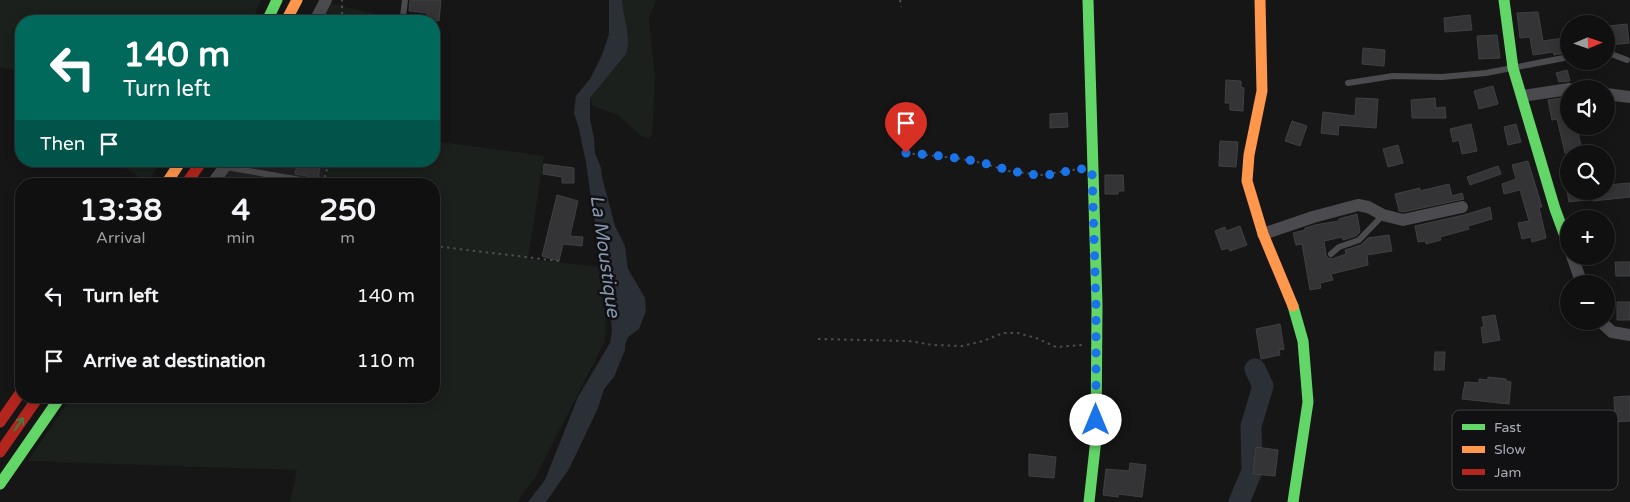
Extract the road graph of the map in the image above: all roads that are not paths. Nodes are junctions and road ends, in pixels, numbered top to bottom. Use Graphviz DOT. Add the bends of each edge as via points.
graph roads {
  1 [pos="277,0"];
  2 [pos="297,0"];
  3 [pos="326,0"];
  4 [pos="405,0"];
  5 [pos="1088,0"];
  6 [pos="1260,0"];
  7 [pos="1504,0"];
  8 [pos="270,15"];
  9 [pos="289,15"];
  10 [pos="318,15"];
  11 [pos="404,15"];
  12 [pos="1615,55"];
  13 [pos="1560,59"];
  14 [pos="1627,60"];
  15 [pos="1513,68"];
  16 [pos="1348,83"];
  17 [pos="1560,90"];
  18 [pos="1615,95"];
  19 [pos="1522,96"];
  20 [pos="1630,97"];
  21 [pos="177,167"];
  22 [pos="198,167"];
  23 [pos="225,167"];
  24 [pos="241,167"];
  25 [pos="170,178"];
  26 [pos="190,178"];
  27 [pos="216,178"];
  28 [pos="292,178"];
  29 [pos="1462,207"];
  30 [pos="1383,214"];
  31 [pos="1560,221"];
  32 [pos="1263,234"];
  33 [pos="1331,254"];
  34 [pos="1610,330"];
  35 [pos="1630,335"];
  36 [pos="15,401"];
  37 [pos="34,403"];
  38 [pos="56,403"];
  39 [pos="0,422"];
  40 [pos="0,452"];
  41 [pos="0,484"];
  42 [pos="1089,502"];
  43 [pos="1293,502"];
  1 -- 8 [label="main road"];
  2 -- 9 [label="main road"];
  3 -- 10 [label="street"];
  4 -- 11 [label="lane"];
  5 -- 42 [label="main road" via="1096,348 1096,438"];
  6 -- 32 [label="main road" via="1262,91 1247,182"];
  7 -- 15 [label="main road"];
  12 -- 14 [label="lane"];
  13 -- 15 [label="lane"];
  15 -- 16 [label="lane" via="1442,77 1393,76"];
  15 -- 19 [label="main road"];
  17 -- 19 [label="street"];
  18 -- 20 [label="street"];
  19 -- 31 [label="main road"];
  21 -- 25 [label="main road"];
  22 -- 26 [label="main road"];
  23 -- 27 [label="street"];
  24 -- 28 [label="lane"];
  29 -- 30 [label="street" via="1403,220"];
  30 -- 32 [label="street" via="1358,205"];
  30 -- 33 [label="lane" via="1359,240 1339,247"];
  32 -- 43 [label="main road" via="1294,305 1303,341 1308,402"];
  34 -- 35 [label="street"];
  36 -- 39 [label="main road"];
  40 -- 37 [label="main road, one-way"];
  38 -- 41 [label="main road"];
}
